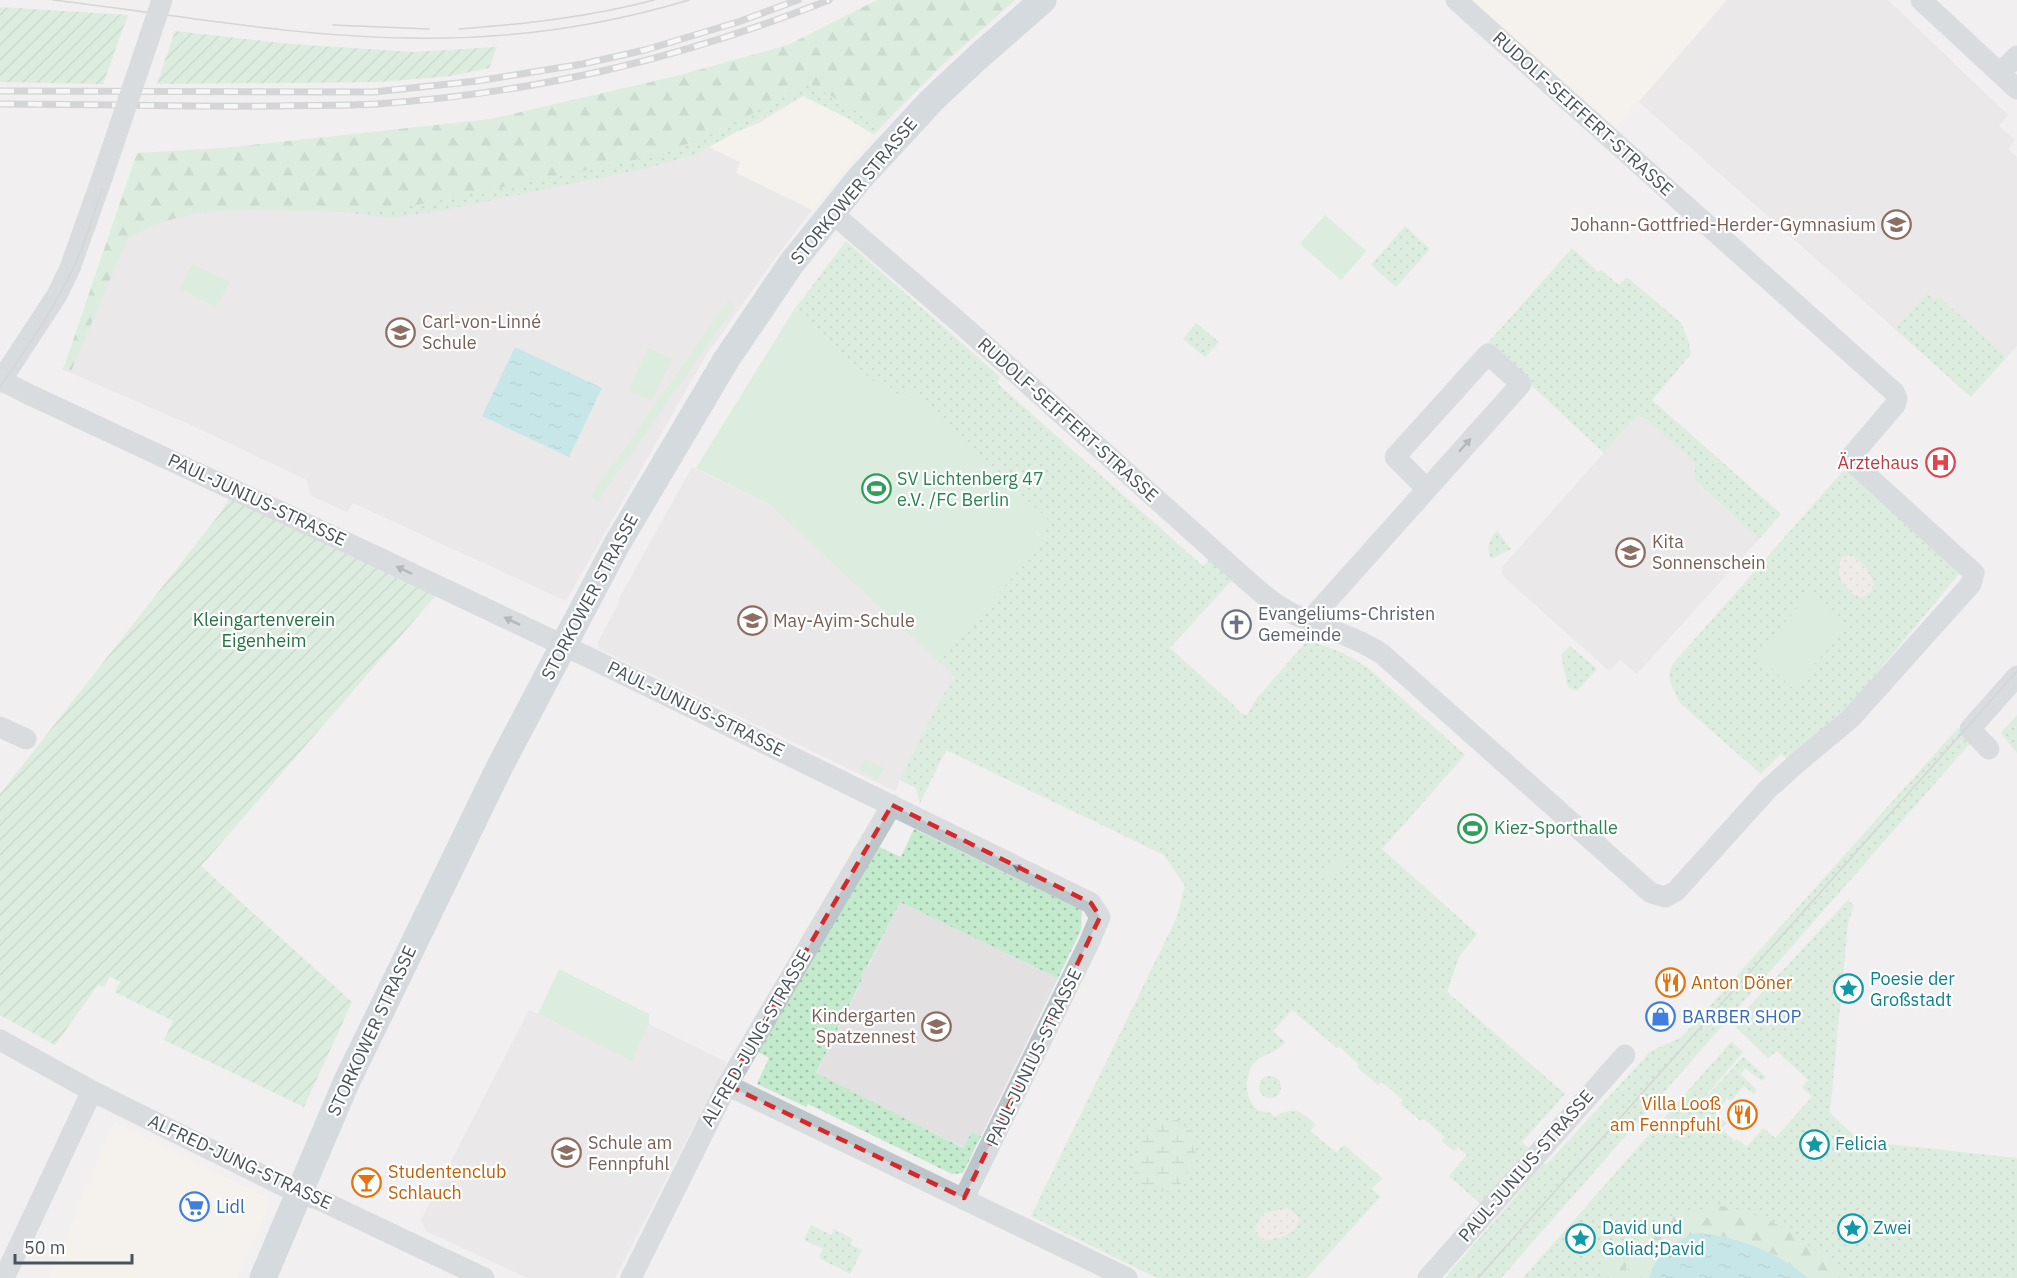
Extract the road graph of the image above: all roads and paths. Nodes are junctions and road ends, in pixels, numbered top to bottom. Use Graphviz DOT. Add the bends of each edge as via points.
graph roads {
  1 [pos="162,0"];
  2 [pos="1043,0"];
  3 [pos="1456,0"];
  4 [pos="1921,0"];
  5 [pos="2017,56"];
  6 [pos="2000,73"];
  7 [pos="2017,89"];
  8 [pos="831,212"];
  9 [pos="1,381"];
  10 [pos="1426,488"];
  11 [pos="1310,620"];
  12 [pos="564,646"];
  13 [pos="2017,676"];
  14 [pos="0,727"];
  15 [pos="26,739"];
  16 [pos="1989,749"];
  17 [pos="892,805"];
  18 [pos="0,1040"];
  19 [pos="1625,1055"];
  20 [pos="727,1085"];
  21 [pos="92,1091"];
  22 [pos="298,1193"];
  23 [pos="964,1198"];
  24 [pos="4,1278"];
  25 [pos="262,1278"];
  26 [pos="484,1278"];
  27 [pos="631,1278"];
  28 [pos="1127,1278"];
  29 [pos="1428,1278"];
  1 -- 9 [label="street, bridge" via="70,268"];
  2 -- 8 [label="main road, STORKOWER STRASSE" via="932,100"];
  3 -- 11 [label="street, RUDOLF-SEIFFERT-STRASSE" via="1894,392 1894,405 1849,459 1974,573 1971,584 1851,718 1768,789 1676,891 1665,897 1651,893 1382,654"];
  4 -- 6 [label="street"];
  5 -- 6 [label="street"];
  6 -- 7 [label="street"];
  8 -- 11 [label="street, RUDOLF-SEIFFERT-STRASSE" via="1241,575 1276,604"];
  8 -- 12 [label="main road, STORKOWER STRASSE" via="726,360 626,528"];
  12 -- 9 [label="street, PAUL-JUNIUS-STRASSE, one-way"];
  10 -- 10 [label="street, one-way" via="1521,384 1488,354 1395,457"];
  10 -- 11 [label="street"];
  12 -- 17 [label="street, PAUL-JUNIUS-STRASSE"];
  12 -- 22 [label="main road, STORKOWER STRASSE" via="452,862"];
  13 -- 16 [label="street" via="1970,729"];
  14 -- 15 [label="street"];
  17 -- 20 [label="street, ALFRED-JUNG-STRASSE"];
  23 -- 17 [label="street, PAUL-JUNIUS-STRASSE, one-way" via="1100,917 1091,903"];
  18 -- 21 [label="street, ALFRED-JUNG-STRASSE"];
  19 -- 29 [label="street, PAUL-JUNIUS-STRASSE"];
  20 -- 23 [label="street"];
  20 -- 27 [label="street, ALFRED-JUNG-STRASSE"];
  21 -- 22 [label="street, ALFRED-JUNG-STRASSE"];
  21 -- 24 [label="street"];
  22 -- 25 [label="main road, STORKOWER STRASSE"];
  22 -- 26 [label="street, ALFRED-JUNG-STRASSE"];
  23 -- 28 [label="street"];
}
